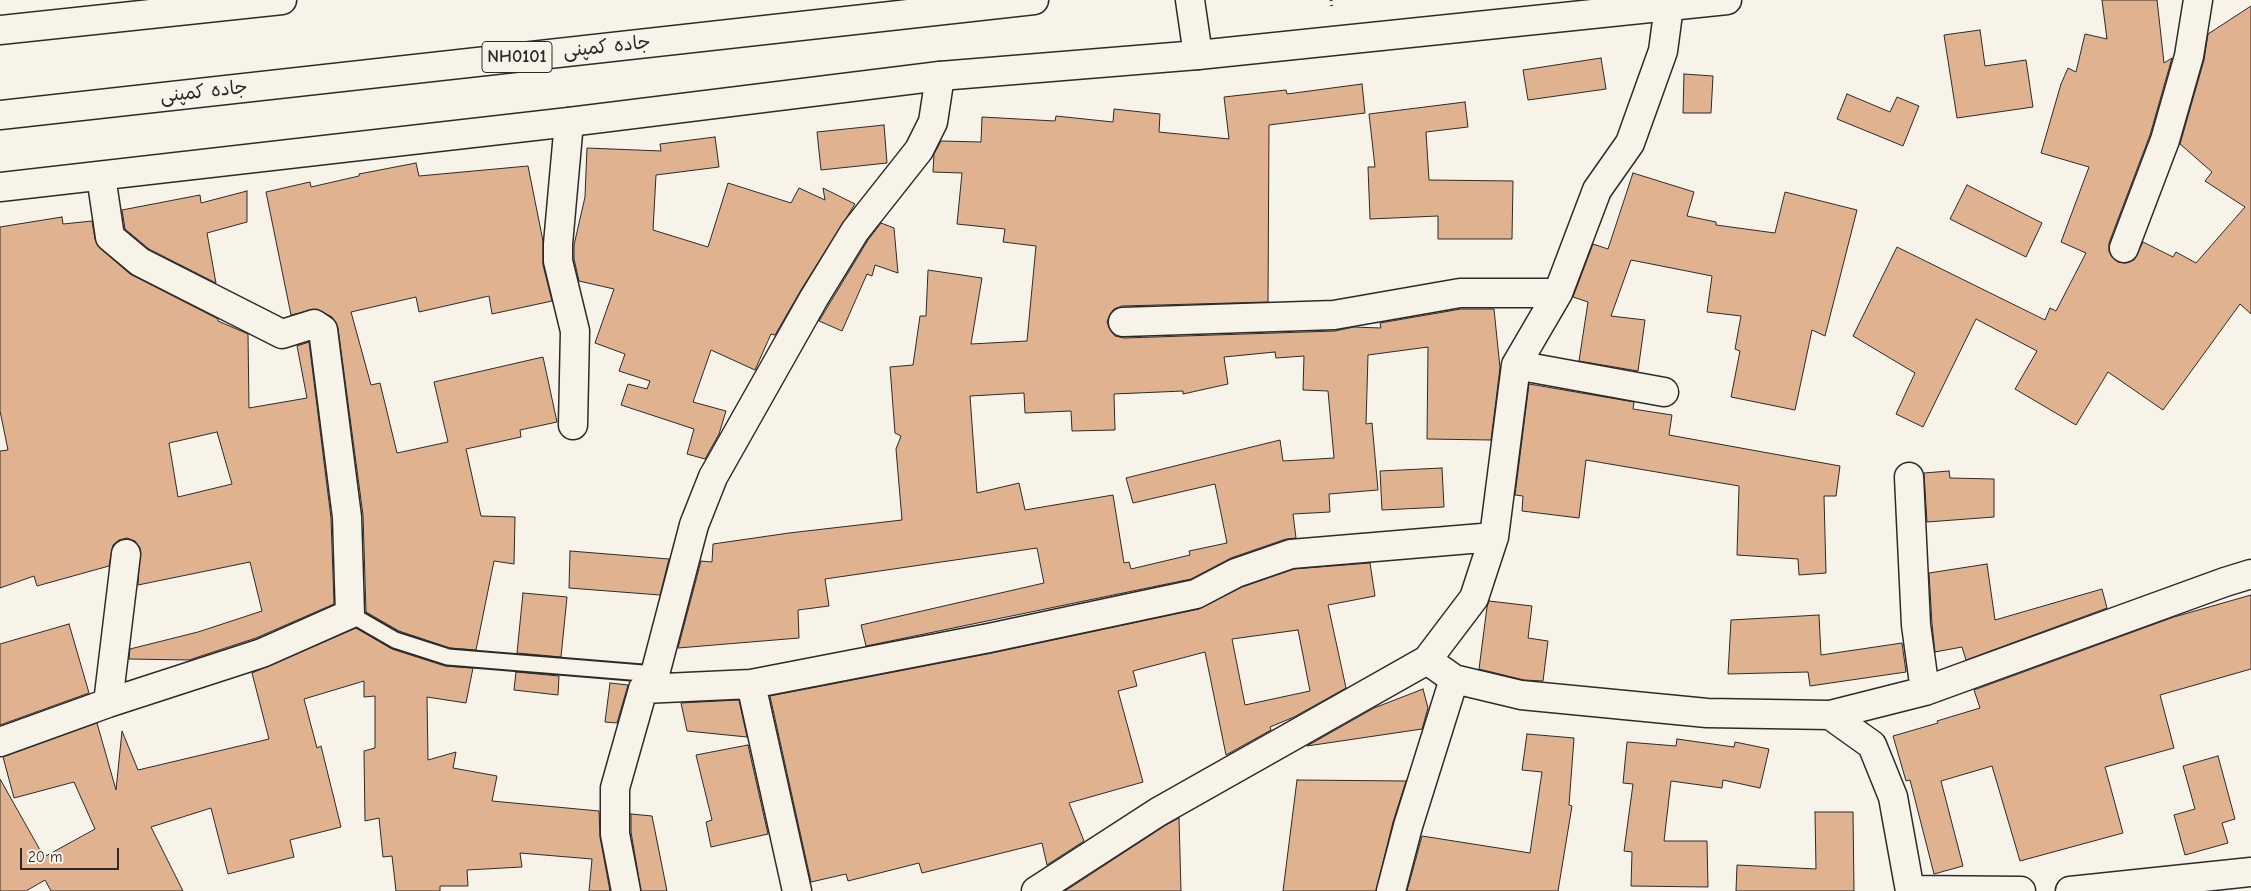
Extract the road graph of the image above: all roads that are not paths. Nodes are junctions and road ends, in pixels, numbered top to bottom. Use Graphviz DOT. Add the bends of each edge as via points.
graph roads {
  1 [pos="282,0"];
  2 [pos="1034,0"];
  3 [pos="1190,0"];
  4 [pos="1727,0"];
  5 [pos="2198,0"];
  6 [pos="1669,6"];
  7 [pos="0,30"];
  8 [pos="1198,55"];
  9 [pos="940,76"];
  10 [pos="0,115"];
  11 [pos="569,122"];
  12 [pos="101,176"];
  13 [pos="0,187"];
  14 [pos="2124,248"];
  15 [pos="1558,293"];
  16 [pos="1123,322"];
  17 [pos="1516,365"];
  18 [pos="1664,392"];
  19 [pos="573,425"];
  20 [pos="1909,477"];
  21 [pos="1494,537"];
  22 [pos="126,554"];
  23 [pos="2251,574"];
  24 [pos="350,614"];
  25 [pos="1427,660"];
  26 [pos="1454,679"];
  27 [pos="649,682"];
  28 [pos="751,684"];
  29 [pos="1925,690"];
  30 [pos="108,703"];
  31 [pos="1830,715"];
  32 [pos="0,742"];
  33 [pos="2251,872"];
  34 [pos="626,891"];
  35 [pos="797,891"];
  36 [pos="1036,891"];
  37 [pos="1391,891"];
  38 [pos="1910,891"];
  39 [pos="2021,891"];
  40 [pos="2070,891"];
  1 -- 7 [label="main road"];
  2 -- 10 [label="main road, جاده کمپنی / NH0101"];
  3 -- 8 [label="main road"];
  4 -- 6 [label="main road"];
  5 -- 14 [label="main road" via="2189,56 2165,140"];
  6 -- 8 [label="main road"];
  6 -- 15 [label="main road" via="1664,51 1630,143 1597,190"];
  8 -- 9 [label="main road"];
  9 -- 11 [label="main road"];
  9 -- 27 [label="main road" via="933,122 918,150 855,231 713,478 694,525"];
  11 -- 12 [label="main road"];
  11 -- 19 [label="main road" via="558,261 575,331"];
  12 -- 13 [label="main road"];
  12 -- 24 [label="main road" via="110,237 140,262 282,334 314,324 323,330 347,517"];
  15 -- 16 [label="main road" via="1460,292 1334,315"];
  15 -- 17 [label="main road"];
  17 -- 18 [label="main road"];
  17 -- 21 [label="main road"];
  20 -- 29 [label="main road" via="1916,625"];
  21 -- 25 [label="main road" via="1474,598"];
  21 -- 28 [label="main road" via="1291,554 1236,573 1196,594"];
  22 -- 30 [label="main road"];
  23 -- 29 [label="main road"];
  24 -- 27 [label="lane" via="395,640 448,656"];
  24 -- 30 [label="main road" via="262,653"];
  25 -- 26 [label="main road"];
  25 -- 36 [label="main road" via="1158,812"];
  26 -- 31 [label="main road" via="1521,695 1707,713"];
  26 -- 37 [label="main road"];
  27 -- 28 [label="main road"];
  27 -- 34 [label="main road" via="615,788 615,834"];
  28 -- 35 [label="main road"];
  29 -- 31 [label="main road"];
  30 -- 32 [label="main road"];
  31 -- 38 [label="main road" via="1872,746 1892,797"];
  33 -- 40 [label="main road"];
  38 -- 39 [label="main road"];
}
